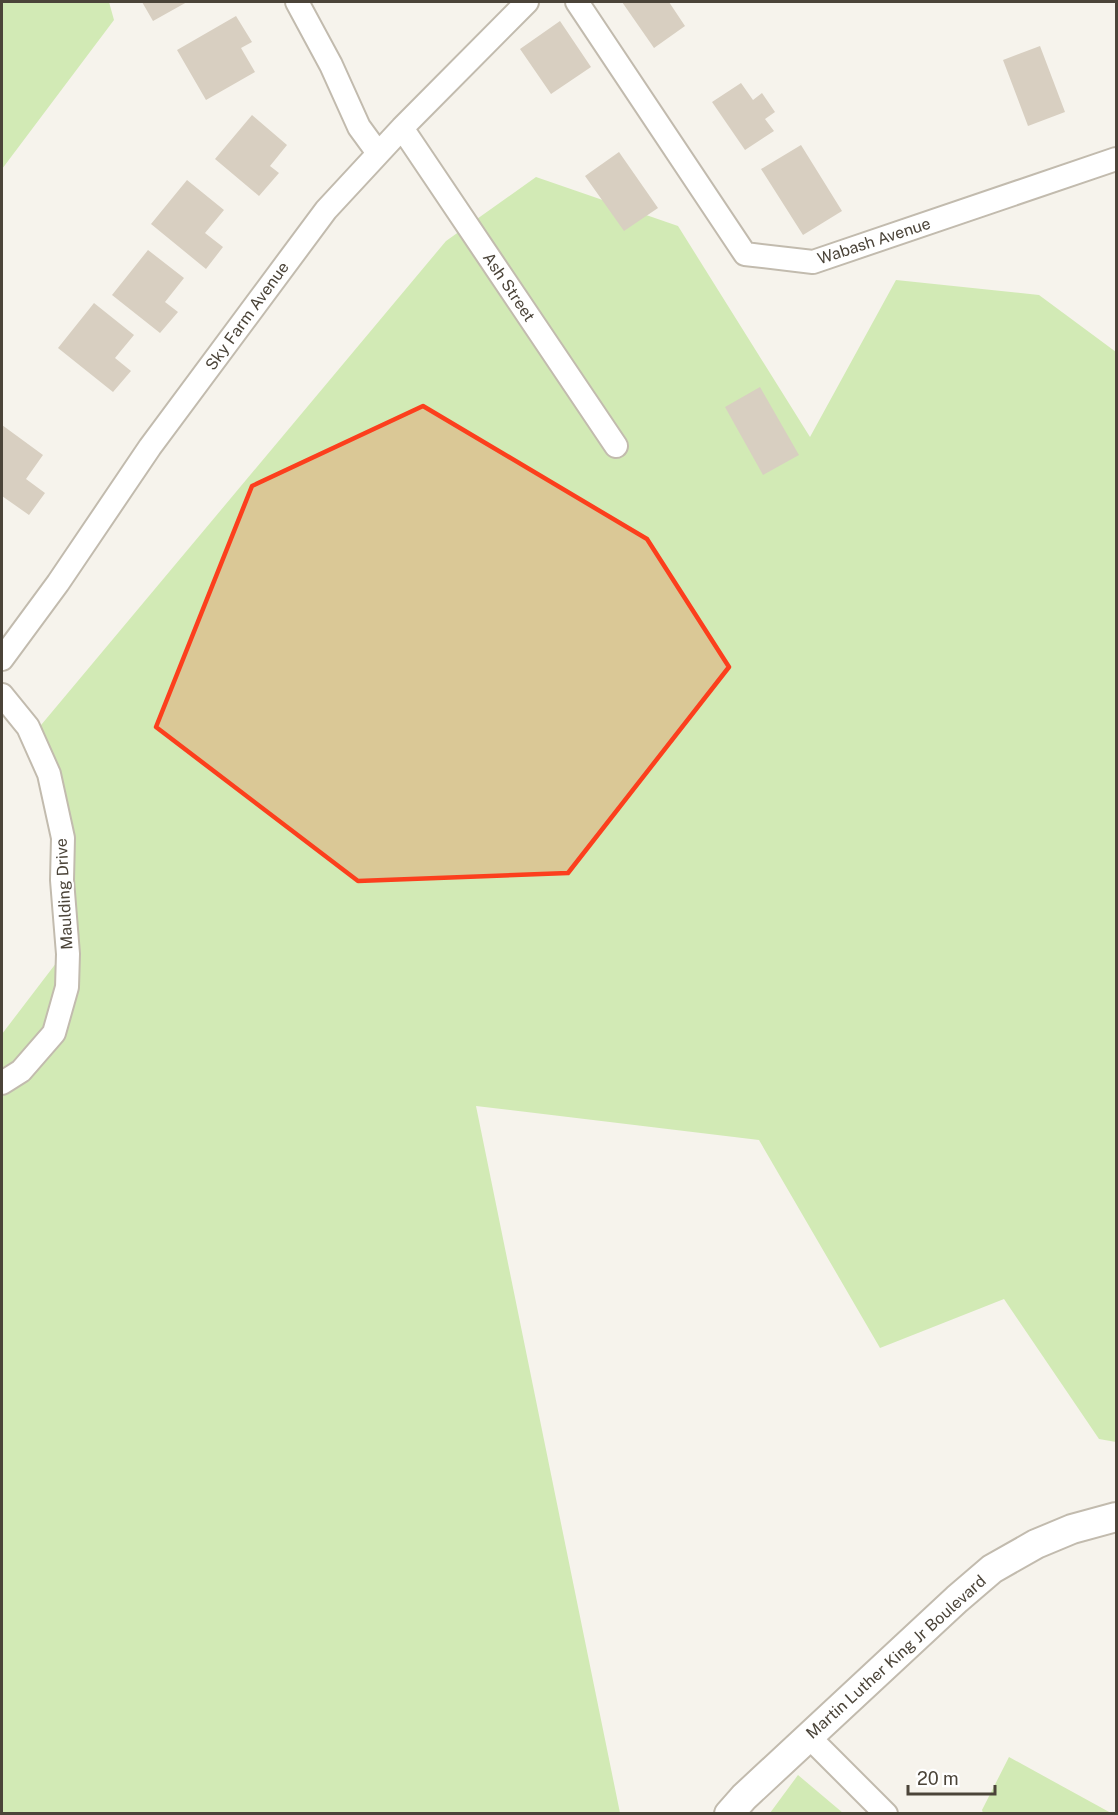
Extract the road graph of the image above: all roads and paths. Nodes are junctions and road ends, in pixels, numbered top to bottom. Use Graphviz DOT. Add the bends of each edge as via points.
graph roads {
  1 [pos="297,2"];
  2 [pos="527,2"];
  3 [pos="577,2"];
  4 [pos="402,128"];
  5 [pos="378,153"];
  6 [pos="1116,159"];
  7 [pos="616,446"];
  8 [pos="2,657"];
  9 [pos="2,695"];
  10 [pos="2,1083"];
  11 [pos="1116,1517"];
  12 [pos="808,1737"];
  13 [pos="729,1814"];
  14 [pos="886,1814"];
  1 -- 5 [label="street" via="359,127"];
  2 -- 4 [label="street, Sky Farm Avenue"];
  3 -- 6 [label="street, Wabash Avenue" via="745,254 813,262"];
  4 -- 5 [label="street, Sky Farm Avenue"];
  4 -- 7 [label="street, Ash Street"];
  5 -- 8 [label="street, Sky Farm Avenue" via="319,219 150,447 58,584"];
  9 -- 10 [label="street, Maulding Drive" via="28,727 49,774 63,838 68,954 67,987 54,1033 21,1071"];
  11 -- 12 [label="street, Martin Luther King Jr Boulevard" via="1045,1540 992,1569"];
  12 -- 13 [label="street, Martin Luther King Jr Boulevard"];
  12 -- 14 [label="street"];
}
